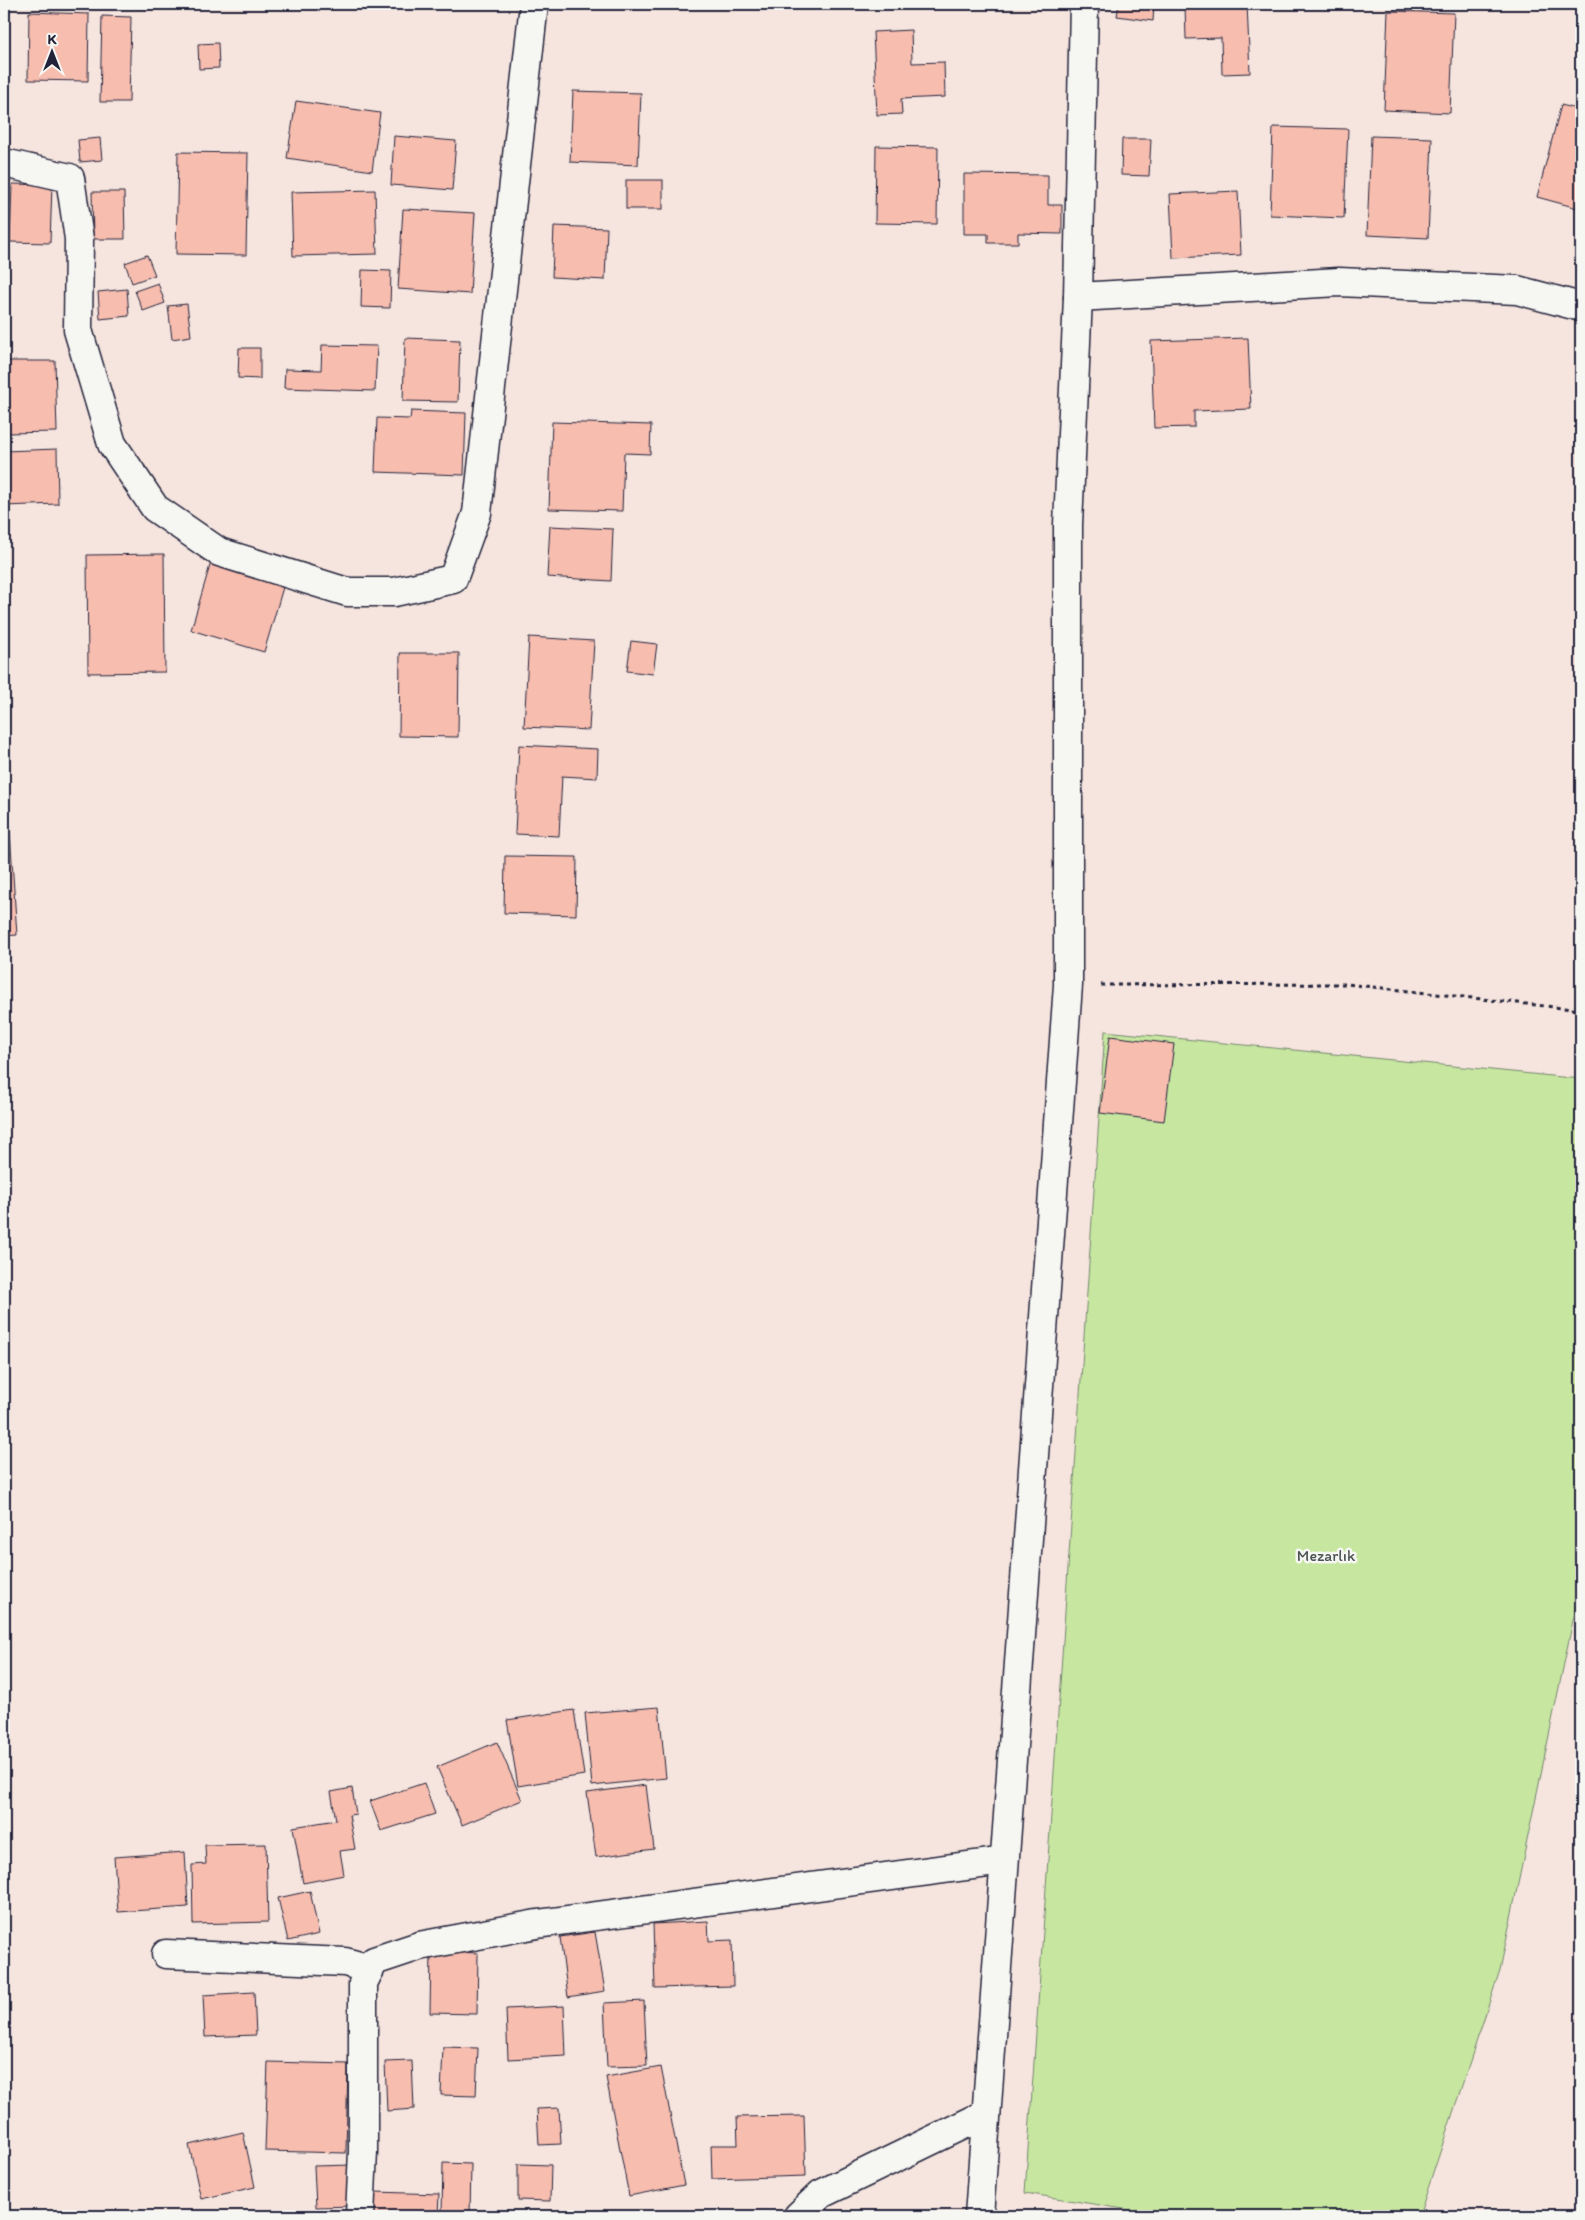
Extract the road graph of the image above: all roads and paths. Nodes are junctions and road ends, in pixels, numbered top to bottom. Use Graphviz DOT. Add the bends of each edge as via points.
graph roads {
  1 [pos="534,4"];
  2 [pos="1084,4"];
  3 [pos="4,163"];
  4 [pos="1078,297"];
  5 [pos="1581,307"];
  6 [pos="1068,985"];
  7 [pos="1581,1010"];
  8 [pos="1004,1861"];
  9 [pos="166,1954"];
  10 [pos="370,1969"];
  11 [pos="986,2114"];
  12 [pos="360,2216"];
  13 [pos="798,2216"];
  14 [pos="979,2216"];
  1 -- 3 [label="street" via="477,512 453,579 394,592 347,592 219,552 155,508 112,444 78,330 78,240 70,178"];
  2 -- 4 [label="street"];
  4 -- 5 [label="street" via="1338,282 1516,290"];
  4 -- 6 [label="street" via="1068,525"];
  6 -- 7 [label="path" via="1346,984"];
  6 -- 8 [label="street"];
  8 -- 10 [label="street" via="537,1924 419,1946 374,1961"];
  8 -- 11 [label="street"];
  9 -- 10 [label="street" via="345,1962"];
  10 -- 12 [label="street" via="363,1983"];
  11 -- 13 [label="street" via="821,2194"];
  11 -- 14 [label="street"];
}
